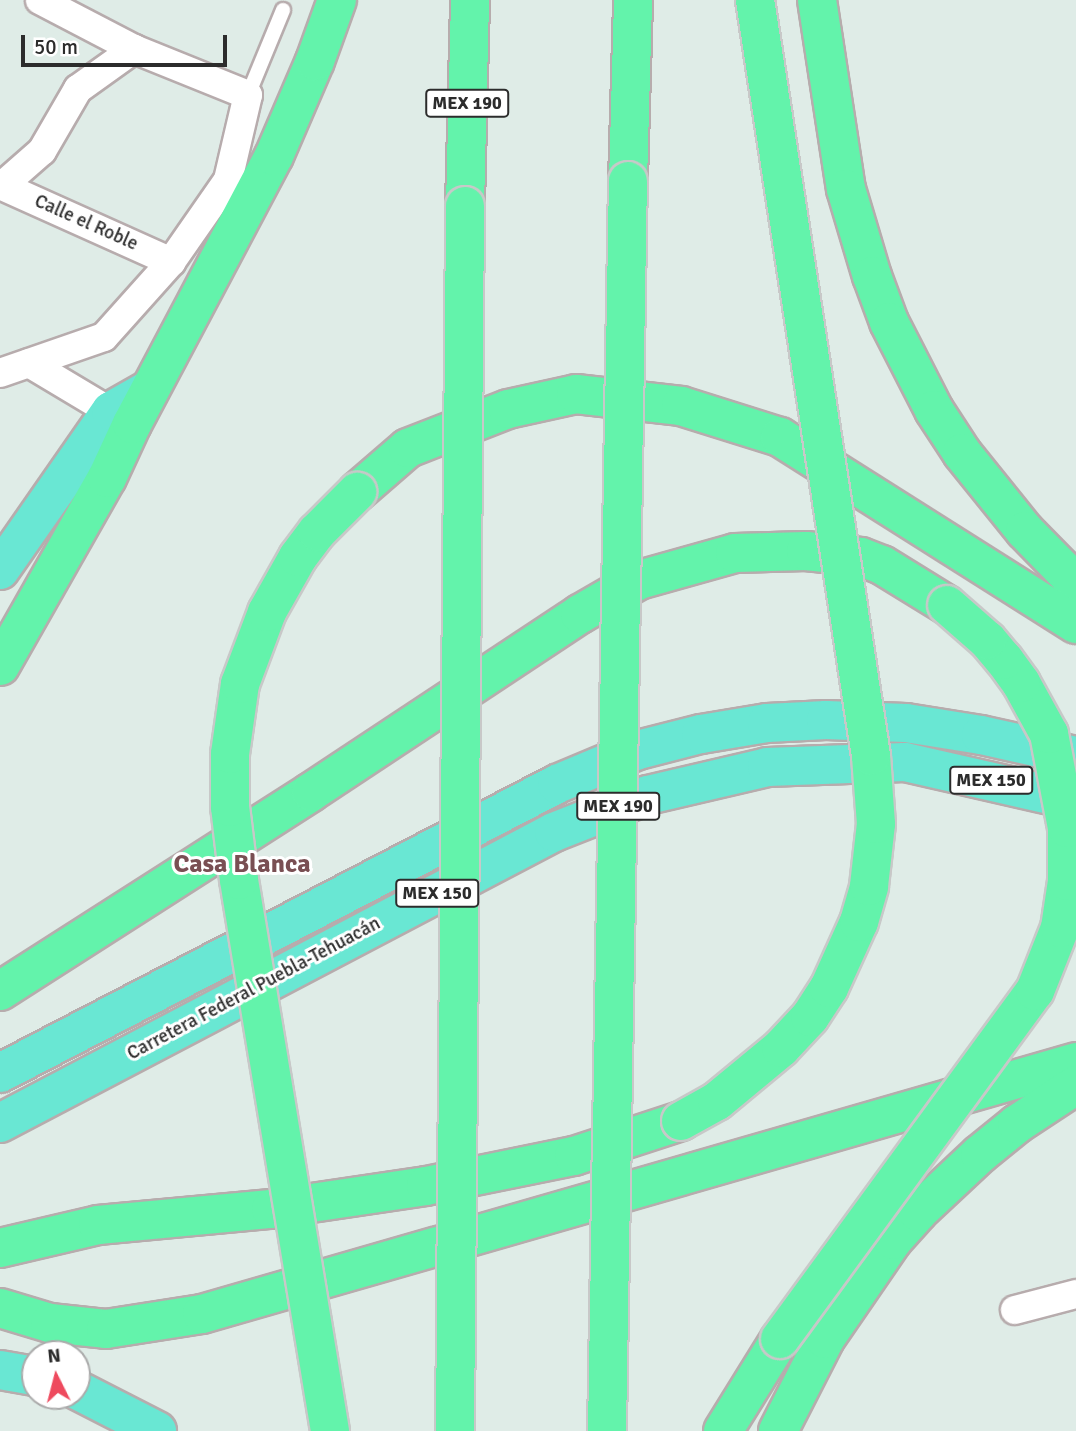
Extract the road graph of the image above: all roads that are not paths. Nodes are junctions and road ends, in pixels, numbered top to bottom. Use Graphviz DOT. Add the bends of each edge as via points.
graph roads {
  1 [pos="40,0"];
  2 [pos="337,0"];
  3 [pos="470,0"];
  4 [pos="633,0"];
  5 [pos="755,0"];
  6 [pos="817,0"];
  7 [pos="283,10"];
  8 [pos="134,49"];
  9 [pos="248,95"];
  10 [pos="1,185"];
  11 [pos="172,262"];
  12 [pos="29,363"];
  13 [pos="0,373"];
  14 [pos="121,418"];
  15 [pos="0,570"];
  16 [pos="1076,583"];
  17 [pos="1076,624"];
  18 [pos="0,666"];
  19 [pos="1076,756"];
  20 [pos="1076,802"];
  21 [pos="0,991"];
  22 [pos="1076,1062"];
  23 [pos="0,1073"];
  24 [pos="1076,1085"];
  25 [pos="0,1123"];
  26 [pos="0,1248"];
  27 [pos="1076,1294"];
  28 [pos="0,1308"];
  29 [pos="1015,1310"];
  30 [pos="0,1370"];
  31 [pos="21,1374"];
  32 [pos="91,1397"];
  33 [pos="157,1431"];
  34 [pos="330,1431"];
  35 [pos="455,1431"];
  36 [pos="607,1431"];
  37 [pos="723,1431"];
  38 [pos="778,1431"];
  1 -- 8 [label="street"];
  2 -- 14 [label="highway" via="274,156 150,389"];
  3 -- 35 [label="highway, MEX 190, bridge"];
  4 -- 36 [label="highway, MEX 190, bridge"];
  5 -- 26 [label="highway, bridge" via="871,757 876,824 869,886 859,922 829,988 782,1048 717,1101 681,1121 574,1156 426,1186 271,1209 98,1225"];
  6 -- 16 [label="highway" via="846,189 889,322 934,410 962,453 1025,531"];
  7 -- 9 [label="lane"];
  8 -- 9 [label="street"];
  8 -- 10 [label="street" via="78,89 42,151"];
  9 -- 11 [label="street" via="228,180"];
  10 -- 11 [label="street, Calle el Roble"];
  11 -- 12 [label="street" via="104,337"];
  12 -- 13 [label="street"];
  12 -- 14 [label="street"];
  14 -- 15 [label="main road"];
  14 -- 18 [label="highway" via="107,478"];
  17 -- 34 [label="highway, bridge" via="779,437 681,406 576,394 508,409 408,448 317,532 267,612 240,684 230,754 230,807"];
  19 -- 23 [label="main road, MEX 150" via="906,723 825,720 740,727 638,750 557,784"];
  20 -- 25 [label="main road, Carretera Federal Puebla-Tehuacán / MEX 150" via="905,762 767,767 648,795 554,832"];
  21 -- 37 [label="highway, bridge" via="639,580 735,554 806,551 862,557 883,565 968,622 1021,683 1049,734 1069,857 1060,928 1035,991 780,1339"];
  22 -- 28 [label="highway" via="172,1321 106,1329 50,1323"];
  24 -- 38 [label="highway" via="980,1154 893,1240 825,1339"];
  27 -- 29 [label="street"];
  30 -- 31 [label="main road"];
  32 -- 33 [label="main road"];
}
